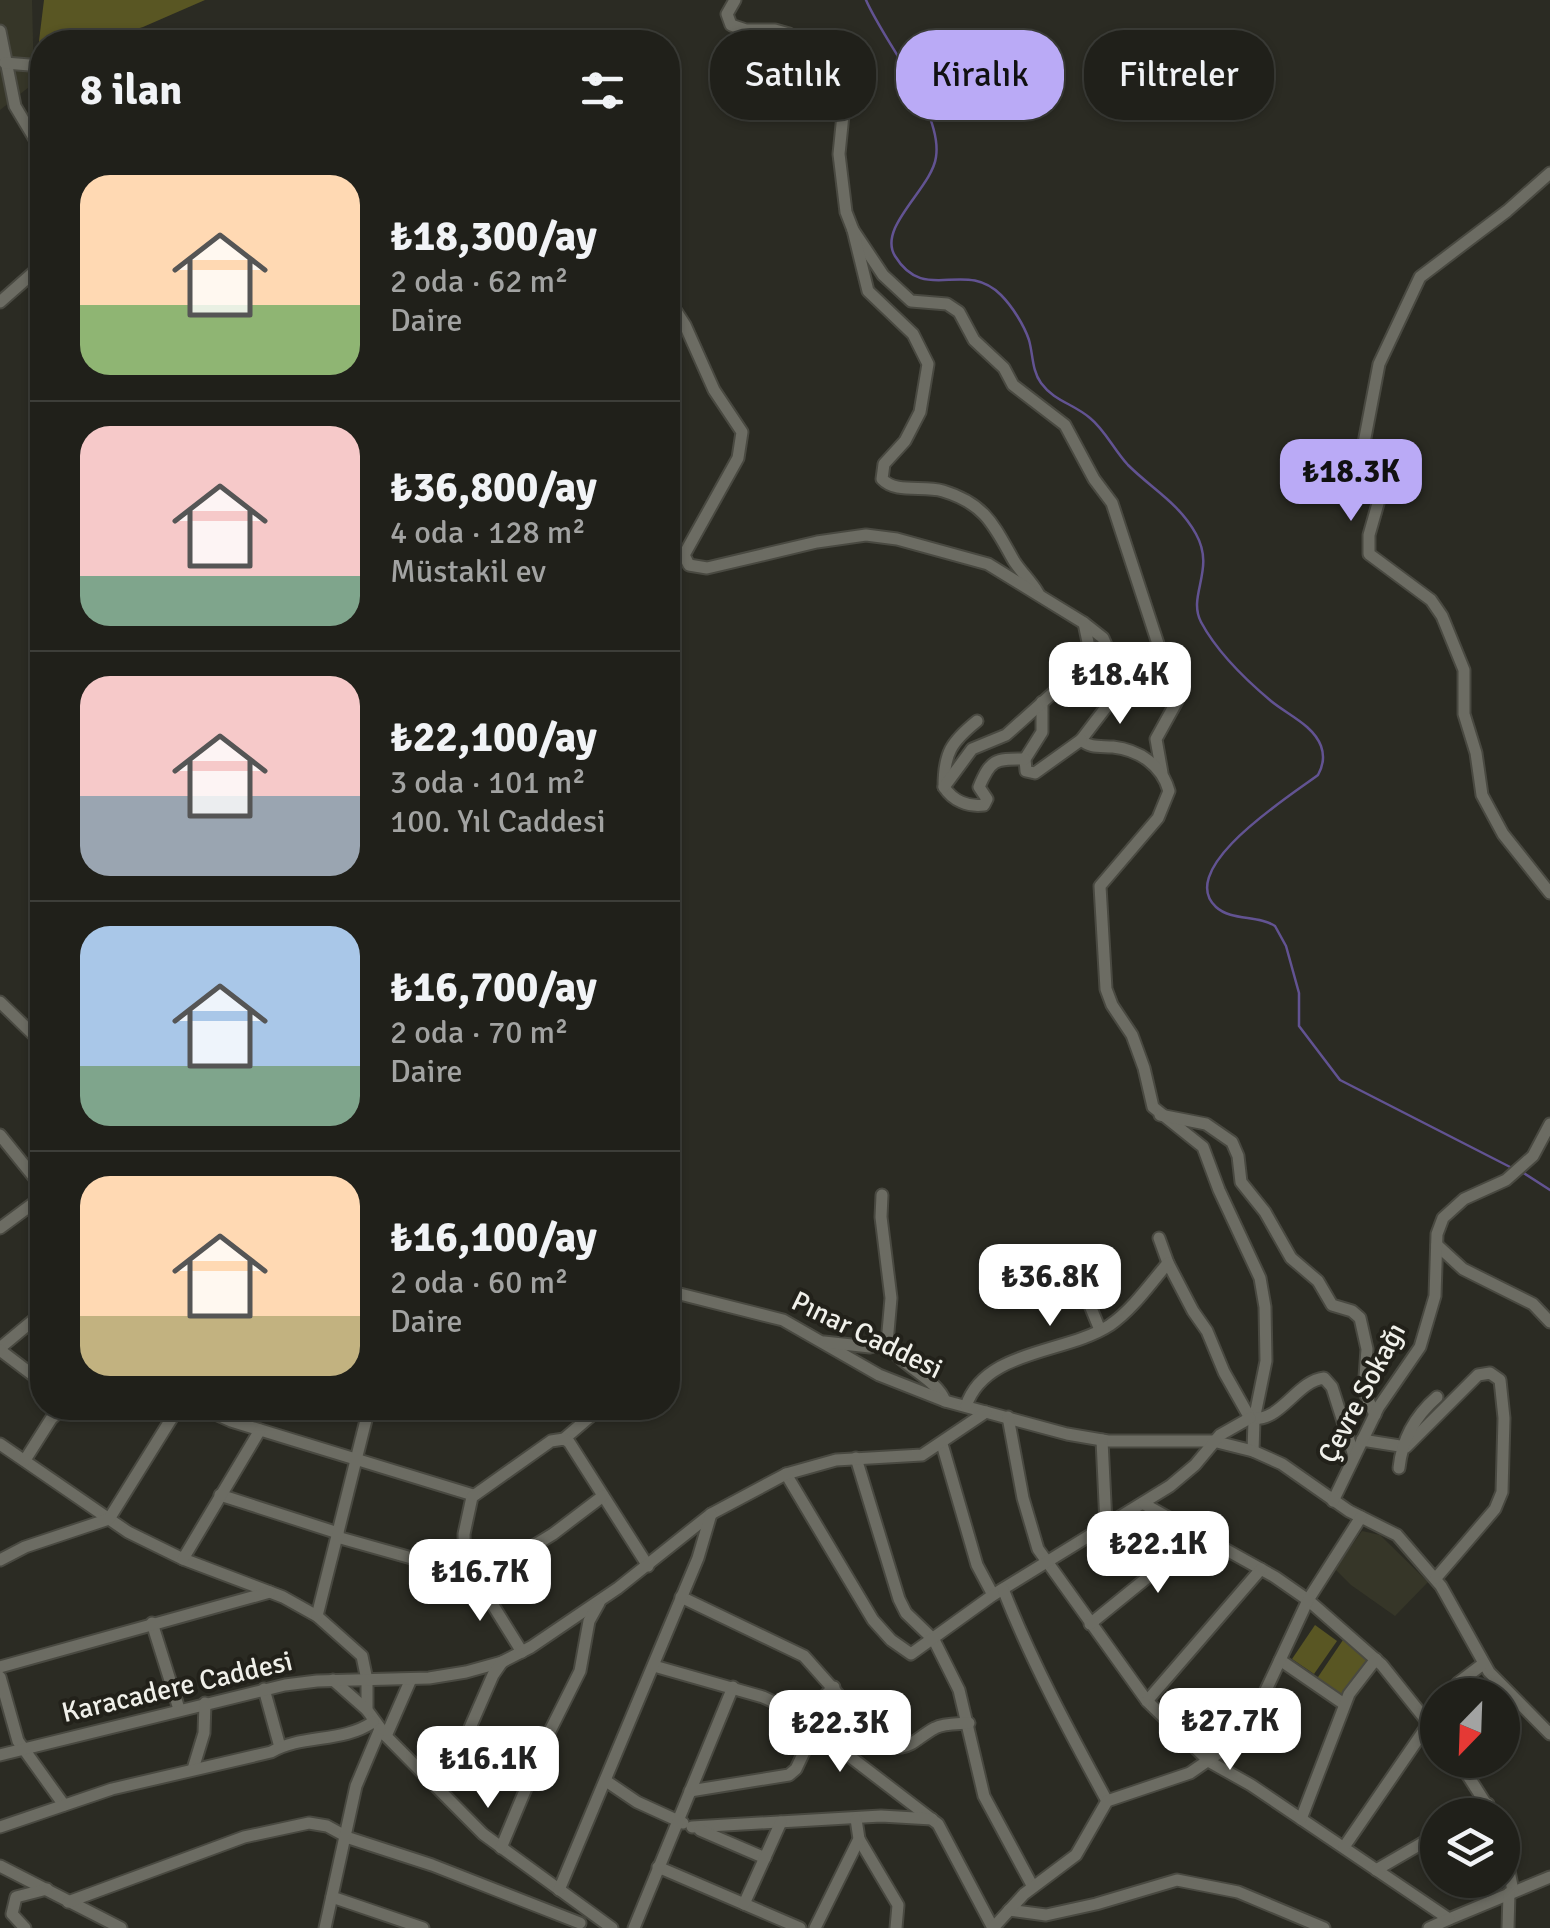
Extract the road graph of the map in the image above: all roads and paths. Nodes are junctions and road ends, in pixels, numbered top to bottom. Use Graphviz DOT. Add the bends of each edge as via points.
graph roads {
  1 [pos="735,0"];
  2 [pos="0,31"];
  3 [pos="5,63"];
  4 [pos="30,65"];
  5 [pos="30,130"];
  6 [pos="1550,174"];
  7 [pos="853,230"];
  8 [pos="30,276"];
  9 [pos="0,302"];
  10 [pos="680,318"];
  11 [pos="1039,596"];
  12 [pos="1084,623"];
  13 [pos="1042,702"];
  14 [pos="977,721"];
  15 [pos="1080,740"];
  16 [pos="1156,742"];
  17 [pos="1139,755"];
  18 [pos="1025,759"];
  19 [pos="1162,773"];
  20 [pos="944,787"];
  21 [pos="1550,893"];
  22 [pos="0,1002"];
  23 [pos="30,1031"];
  24 [pos="1160,1115"];
  25 [pos="1550,1124"];
  26 [pos="0,1136"];
  27 [pos="30,1172"];
  28 [pos="882,1195"];
  29 [pos="30,1206"];
  30 [pos="0,1228"];
  31 [pos="1159,1238"];
  32 [pos="1436,1245"];
  33 [pos="1168,1263"];
  34 [pos="1019,1266"];
  35 [pos="680,1294"];
  36 [pos="1550,1322"];
  37 [pos="30,1323"];
  38 [pos="1100,1330"];
  39 [pos="820,1342"];
  40 [pos="887,1344"];
  41 [pos="0,1349"];
  42 [pos="30,1373"];
  43 [pos="1437,1397"];
  44 [pos="945,1401"];
  45 [pos="966,1406"];
  46 [pos="986,1412"];
  47 [pos="1375,1415"];
  48 [pos="1008,1416"];
  49 [pos="1252,1419"];
  50 [pos="49,1420"];
  51 [pos="171,1420"];
  52 [pos="234,1420"];
  53 [pos="366,1420"];
  54 [pos="586,1420"];
  55 [pos="260,1430"];
  56 [pos="564,1439"];
  57 [pos="1102,1440"];
  58 [pos="1362,1440"];
  59 [pos="1213,1441"];
  60 [pos="0,1444"];
  61 [pos="942,1444"];
  62 [pos="1400,1448"];
  63 [pos="1253,1450"];
  64 [pos="1354,1456"];
  65 [pos="358,1458"];
  66 [pos="856,1458"];
  67 [pos="25,1460"];
  68 [pos="1399,1468"];
  69 [pos="786,1474"];
  70 [pos="473,1495"];
  71 [pos="220,1496"];
  72 [pos="603,1496"];
  73 [pos="1334,1501"];
  74 [pos="1144,1504"];
  75 [pos="711,1514"];
  76 [pos="1361,1517"];
  77 [pos="109,1519"];
  78 [pos="1106,1524"];
  79 [pos="1194,1533"];
  80 [pos="337,1535"];
  81 [pos="4,1554"];
  82 [pos="183,1559"];
  83 [pos="1046,1562"];
  84 [pos="648,1566"];
  85 [pos="1261,1568"];
  86 [pos="470,1577"];
  87 [pos="1436,1578"];
  88 [pos="270,1592"];
  89 [pos="998,1592"];
  90 [pos="681,1597"];
  91 [pos="602,1599"];
  92 [pos="1308,1600"];
  93 [pos="317,1616"];
  94 [pos="152,1623"];
  95 [pos="1090,1624"];
  96 [pos="934,1640"];
  97 [pos="522,1652"];
  98 [pos="1376,1659"];
  99 [pos="1280,1660"];
  100 [pos="502,1662"];
  101 [pos="1483,1664"];
  102 [pos="654,1666"];
  103 [pos="0,1667"];
  104 [pos="0,1677"];
  105 [pos="1466,1678"];
  106 [pos="411,1679"];
  107 [pos="333,1680"];
  108 [pos="367,1680"];
  109 [pos="834,1687"];
  110 [pos="264,1688"];
  111 [pos="733,1688"];
  112 [pos="1148,1701"];
  113 [pos="205,1703"];
  114 [pos="1344,1704"];
  115 [pos="180,1709"];
  116 [pos="1420,1713"];
  117 [pos="805,1715"];
  118 [pos="969,1723"];
  119 [pos="377,1724"];
  120 [pos="817,1724"];
  121 [pos="1550,1734"];
  122 [pos="1420,1735"];
  123 [pos="280,1747"];
  124 [pos="22,1749"];
  125 [pos="0,1755"];
  126 [pos="1210,1762"];
  127 [pos="193,1769"];
  128 [pos="606,1781"];
  129 [pos="442,1792"];
  130 [pos="690,1792"];
  131 [pos="1107,1801"];
  132 [pos="64,1805"];
  133 [pos="856,1819"];
  134 [pos="1301,1819"];
  135 [pos="934,1820"];
  136 [pos="678,1821"];
  137 [pos="781,1822"];
  138 [pos="692,1827"];
  139 [pos="0,1828"];
  140 [pos="344,1835"];
  141 [pos="859,1839"];
  142 [pos="1420,1844"];
  143 [pos="1344,1847"];
  144 [pos="500,1848"];
  145 [pos="765,1858"];
  146 [pos="0,1866"];
  147 [pos="658,1868"];
  148 [pos="1376,1870"];
  149 [pos="1550,1877"];
  150 [pos="1034,1887"];
  151 [pos="47,1888"];
  152 [pos="1520,1889"];
  153 [pos="559,1890"];
  154 [pos="332,1897"];
  155 [pos="1497,1898"];
  156 [pos="1510,1898"];
  157 [pos="68,1902"];
  158 [pos="744,1904"];
  159 [pos="1009,1910"];
  160 [pos="588,1911"];
  161 [pos="1449,1919"];
  162 [pos="770,1922"];
  163 [pos="579,1926"];
  164 [pos="25,1928"];
  165 [pos="121,1928"];
  166 [pos="325,1928"];
  167 [pos="423,1928"];
  168 [pos="612,1928"];
  169 [pos="634,1928"];
  170 [pos="800,1928"];
  171 [pos="815,1928"];
  172 [pos="896,1928"];
  173 [pos="993,1928"];
  174 [pos="1324,1928"];
  175 [pos="1429,1928"];
  176 [pos="1508,1928"];
  1 -- 7 [label="street" via="727,14 731,26 788,34 820,54 838,76 845,102 840,154"];
  2 -- 3 [label="street"];
  3 -- 4 [label="street"];
  3 -- 5 [label="street" via="15,106"];
  6 -- 21 [label="street" via="1420,277 1379,364 1360,462 1379,500 1368,554 1431,600 1442,616 1464,670 1464,714 1482,795"];
  7 -- 11 [label="street" via="868,291 918,341 928,364 920,412 884,464 882,479 946,492 982,512"];
  7 -- 16 [label="street" via="911,301 956,308 1013,384 1069,431 1116,510 1178,692"];
  8 -- 9 [label="street"];
  10 -- 11 [label="street" via="742,439 730,475 684,555 689,565 708,568 876,535 988,564"];
  11 -- 12 [label="street"];
  12 -- 13 [label="street" via="1085,662"];
  12 -- 15 [label="street" via="1107,645 1118,684 1108,708"];
  13 -- 18 [label="street" via="1042,732"];
  13 -- 20 [label="street" via="1006,735 966,754"];
  14 -- 20 [label="street" via="951,745"];
  15 -- 17 [label="street"];
  15 -- 18 [label="street" via="1035,772 1026,771"];
  16 -- 17 [label="street"];
  16 -- 19 [label="street"];
  17 -- 19 [label="street"];
  18 -- 20 [label="street" via="991,764 980,787 987,799 982,806 956,800"];
  19 -- 24 [label="street" via="1169,791 1165,808 1102,882 1098,896 1106,990 1132,1035"];
  22 -- 23 [label="street"];
  24 -- 47 [label="street" via="1206,1124 1232,1142 1240,1182 1291,1258 1318,1281 1332,1305 1360,1318 1367,1350 1364,1391"];
  24 -- 49 [label="street" via="1203,1146 1260,1278 1266,1361"];
  25 -- 32 [label="street, Çevre Sokağı" via="1532,1156 1502,1183 1450,1210"];
  26 -- 27 [label="street"];
  28 -- 40 [label="street" via="891,1298"];
  29 -- 30 [label="street"];
  31 -- 33 [label="street"];
  32 -- 36 [label="street" via="1463,1268 1534,1304"];
  32 -- 47 [label="street, Çevre Sokağı" via="1436,1285 1420,1347"];
  33 -- 38 [label="street" via="1130,1309"];
  33 -- 49 [label="street"];
  34 -- 38 [label="street" via="1080,1294"];
  35 -- 39 [label="street, Pınar Caddesi" via="766,1314"];
  37 -- 41 [label="street"];
  38 -- 45 [label="street" via="1010,1362 982,1379"];
  39 -- 40 [label="street"];
  39 -- 44 [label="street, Pınar Caddesi"];
  40 -- 44 [label="street"];
  41 -- 42 [label="street"];
  43 -- 62 [label="street"];
  44 -- 45 [label="street, Pınar Caddesi"];
  45 -- 46 [label="street, Pınar Caddesi"];
  46 -- 48 [label="street, Pınar Caddesi"];
  46 -- 61 [label="street"];
  47 -- 58 [label="street, Çevre Sokağı"];
  48 -- 57 [label="street, Pınar Caddesi"];
  48 -- 83 [label="street" via="1030,1528"];
  49 -- 59 [label="street"];
  49 -- 63 [label="street"];
  49 -- 64 [label="street" via="1324,1378"];
  50 -- 67 [label="street"];
  51 -- 77 [label="street"];
  52 -- 55 [label="street"];
  53 -- 65 [label="street"];
  54 -- 56 [label="street"];
  55 -- 65 [label="street"];
  55 -- 71 [label="street"];
  56 -- 70 [label="street"];
  56 -- 72 [label="street"];
  57 -- 59 [label="street, Pınar Caddesi"];
  57 -- 78 [label="street"];
  58 -- 62 [label="street"];
  58 -- 64 [label="street, Çevre Sokağı"];
  59 -- 63 [label="street, Pınar Caddesi"];
  59 -- 74 [label="street" via="1182,1477"];
  60 -- 67 [label="street"];
  61 -- 66 [label="street, Karacadere Caddesi" via="911,1457"];
  61 -- 89 [label="street" via="977,1565"];
  62 -- 68 [label="street"];
  62 -- 87 [label="street" via="1478,1375 1500,1380 1502,1492"];
  63 -- 73 [label="street, Pınar Caddesi"];
  64 -- 73 [label="street, Çevre Sokağı"];
  65 -- 70 [label="street"];
  65 -- 80 [label="street"];
  66 -- 69 [label="street, Karacadere Caddesi"];
  66 -- 96 [label="street" via="899,1599"];
  67 -- 77 [label="street"];
  69 -- 75 [label="street, Karacadere Caddesi"];
  69 -- 96 [label="street" via="873,1620 911,1654"];
  70 -- 86 [label="street" via="464,1534"];
  71 -- 80 [label="street"];
  71 -- 82 [label="street"];
  72 -- 84 [label="street"];
  72 -- 86 [label="street" via="552,1534"];
  73 -- 76 [label="street, Pınar Caddesi"];
  74 -- 78 [label="street"];
  74 -- 79 [label="street"];
  75 -- 84 [label="street, Karacadere Caddesi"];
  75 -- 90 [label="street"];
  76 -- 87 [label="street, Pınar Caddesi" via="1398,1535"];
  76 -- 92 [label="street"];
  77 -- 81 [label="street"];
  77 -- 82 [label="street"];
  78 -- 83 [label="street"];
  79 -- 85 [label="street"];
  79 -- 95 [label="street"];
  80 -- 86 [label="street"];
  80 -- 93 [label="street"];
  82 -- 88 [label="street"];
  83 -- 89 [label="street"];
  83 -- 95 [label="street"];
  84 -- 91 [label="street, Karacadere Caddesi"];
  85 -- 92 [label="street"];
  85 -- 112 [label="street"];
  86 -- 97 [label="street"];
  87 -- 101 [label="street, Pınar Caddesi"];
  88 -- 93 [label="street"];
  88 -- 94 [label="street"];
  89 -- 96 [label="street"];
  89 -- 131 [label="street"];
  90 -- 102 [label="street"];
  90 -- 109 [label="street" via="790,1647"];
  91 -- 97 [label="street, Karacadere Caddesi"];
  91 -- 144 [label="street" via="589,1621 580,1671"];
  92 -- 98 [label="street"];
  92 -- 99 [label="street"];
  93 -- 108 [label="street" via="362,1656"];
  94 -- 103 [label="street"];
  94 -- 115 [label="street"];
  95 -- 112 [label="street"];
  96 -- 118 [label="street"];
  97 -- 100 [label="street, Karacadere Caddesi"];
  98 -- 114 [label="street"];
  98 -- 116 [label="street"];
  99 -- 114 [label="street"];
  99 -- 126 [label="street" via="1240,1734"];
  100 -- 106 [label="street, Karacadere Caddesi"];
  100 -- 129 [label="street"];
  101 -- 105 [label="street"];
  101 -- 121 [label="street, Pınar Caddesi"];
  102 -- 111 [label="street"];
  102 -- 128 [label="street"];
  104 -- 124 [label="street"];
  106 -- 108 [label="street, Karacadere Caddesi"];
  106 -- 119 [label="street"];
  107 -- 108 [label="street, Karacadere Caddesi"];
  107 -- 110 [label="street, Karacadere Caddesi"];
  107 -- 119 [label="street"];
  108 -- 119 [label="street"];
  109 -- 117 [label="street"];
  109 -- 118 [label="street" via="889,1744 916,1744 938,1726"];
  110 -- 113 [label="street, Karacadere Caddesi"];
  110 -- 123 [label="street"];
  111 -- 117 [label="street"];
  111 -- 130 [label="street"];
  112 -- 126 [label="street"];
  113 -- 115 [label="street, Karacadere Caddesi"];
  113 -- 127 [label="street"];
  114 -- 134 [label="street"];
  115 -- 124 [label="street, Karacadere Caddesi"];
  117 -- 120 [label="street"];
  118 -- 150 [label="street" via="984,1796"];
  119 -- 123 [label="street"];
  119 -- 129 [label="street"];
  119 -- 140 [label="street"];
  120 -- 130 [label="street" via="789,1774"];
  120 -- 135 [label="street"];
  122 -- 143 [label="street"];
  123 -- 127 [label="street"];
  124 -- 125 [label="street, Karacadere Caddesi"];
  124 -- 132 [label="street"];
  126 -- 131 [label="street"];
  126 -- 134 [label="street"];
  127 -- 132 [label="street"];
  128 -- 136 [label="street"];
  128 -- 153 [label="street"];
  129 -- 144 [label="street"];
  130 -- 136 [label="street"];
  131 -- 150 [label="street" via="1076,1854"];
  132 -- 139 [label="street"];
  133 -- 135 [label="street"];
  133 -- 137 [label="street"];
  133 -- 141 [label="street"];
  134 -- 143 [label="street"];
  135 -- 173 [label="street"];
  136 -- 138 [label="street"];
  136 -- 147 [label="street"];
  137 -- 138 [label="street"];
  137 -- 145 [label="street"];
  138 -- 145 [label="street"];
  140 -- 154 [label="street"];
  140 -- 157 [label="street" via="309,1823 263,1832"];
  140 -- 163 [label="street"];
  141 -- 171 [label="street"];
  141 -- 172 [label="street" via="898,1906"];
  142 -- 148 [label="street"];
  143 -- 148 [label="street"];
  144 -- 153 [label="street"];
  145 -- 158 [label="street"];
  146 -- 151 [label="street"];
  147 -- 158 [label="street"];
  147 -- 169 [label="street"];
  148 -- 161 [label="street"];
  149 -- 152 [label="street"];
  150 -- 159 [label="street"];
  151 -- 157 [label="street"];
  151 -- 164 [label="street" via="16,1898 12,1914"];
  153 -- 160 [label="street"];
  154 -- 166 [label="street"];
  154 -- 167 [label="street"];
  155 -- 161 [label="street"];
  156 -- 176 [label="street"];
  157 -- 165 [label="street"];
  158 -- 162 [label="street"];
  159 -- 173 [label="street"];
  159 -- 174 [label="street" via="1046,1915 1190,1880"];
  160 -- 163 [label="street"];
  160 -- 168 [label="street"];
  161 -- 175 [label="street"];
  162 -- 170 [label="street"];
}
